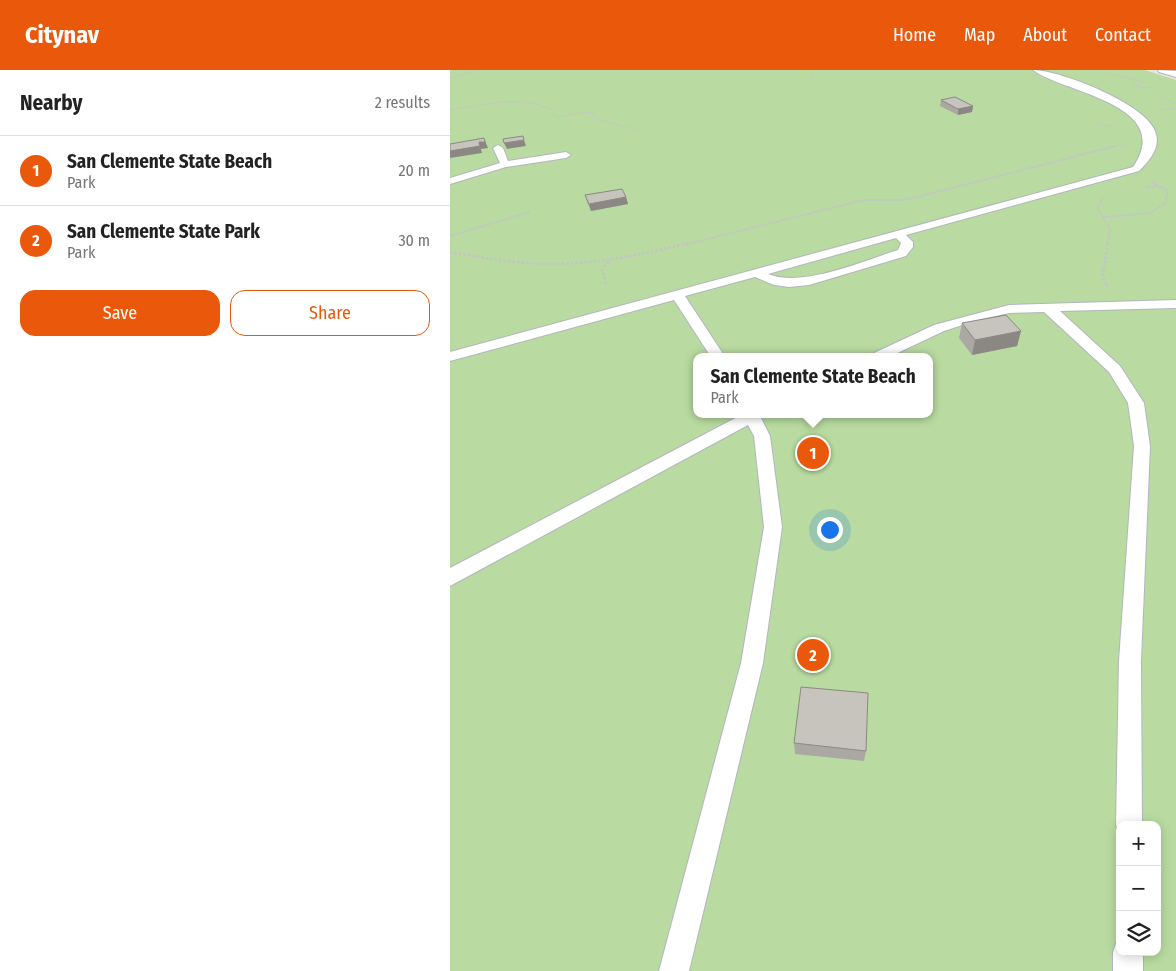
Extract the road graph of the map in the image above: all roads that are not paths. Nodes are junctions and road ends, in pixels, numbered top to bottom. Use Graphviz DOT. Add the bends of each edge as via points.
graph roads {
  1 [pos="1037,70"];
  2 [pos="1163,70"];
  3 [pos="1176,74"];
  4 [pos="1162,126"];
  5 [pos="498,148"];
  6 [pos="1162,154"];
  7 [pos="566,155"];
  8 [pos="505,164"];
  9 [pos="450,182"];
  10 [pos="898,234"];
  11 [pos="756,273"];
  12 [pos="678,295"];
  13 [pos="1176,304"];
  14 [pos="1048,308"];
  15 [pos="715,353"];
  16 [pos="885,353"];
  17 [pos="450,357"];
  18 [pos="747,418"];
  19 [pos="754,418"];
  20 [pos="450,578"];
  21 [pos="1129,821"];
  22 [pos="1128,956"];
  23 [pos="674,971"];
  24 [pos="1128,971"];
  1 -- 4 [label="lane" via="1136,107"];
  2 -- 3 [label="street"];
  5 -- 8 [label="lane"];
  6 -- 10 [label="lane" via="1136,169"];
  7 -- 8 [label="lane"];
  8 -- 9 [label="lane"];
  10 -- 11 [label="lane"];
  10 -- 11 [label="lane" via="906,242 907,247 902,253 809,281 774,281"];
  11 -- 12 [label="lane"];
  12 -- 15 [label="lane"];
  12 -- 17 [label="lane"];
  13 -- 14 [label="lane"];
  14 -- 16 [label="lane" via="1009,309 974,317 938,328"];
  14 -- 21 [label="lane" via="1115,369 1136,403 1142,446 1130,661"];
  18 -- 20 [label="lane"];
  19 -- 23 [label="lane" via="762,436 773,527 752,663"];
  22 -- 24 [label="lane"];
}
